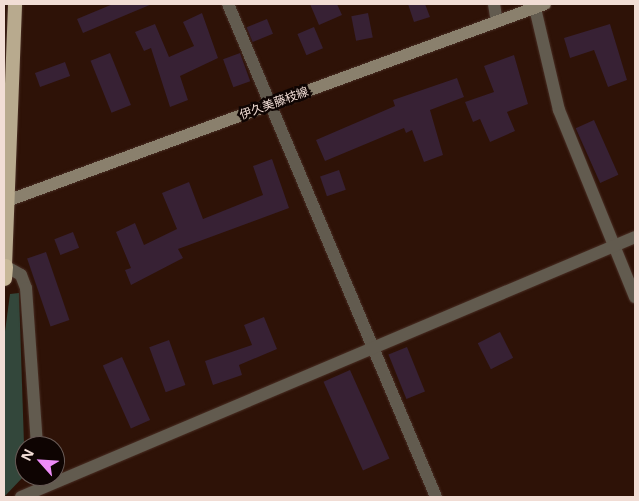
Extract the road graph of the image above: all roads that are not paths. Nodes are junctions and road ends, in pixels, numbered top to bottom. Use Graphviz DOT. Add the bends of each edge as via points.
graph roads {
  1 [pos="15,4"];
  2 [pos="228,4"];
  3 [pos="494,4"];
  4 [pos="540,6"];
  5 [pos="497,22"];
  6 [pos="270,104"];
  7 [pos="8,200"];
  8 [pos="635,236"];
  9 [pos="614,246"];
  10 [pos="4,272"];
  11 [pos="635,297"];
  12 [pos="372,347"];
  13 [pos="36,436"];
  14 [pos="40,493"];
  15 [pos="21,497"];
  16 [pos="436,497"];
  1 -- 7 [label="highway"];
  2 -- 6 [label="street"];
  3 -- 5 [label="street"];
  4 -- 5 [label="main road, 伊久美藤枝線"];
  4 -- 9 [label="street" via="559,110"];
  5 -- 6 [label="main road, 伊久美藤枝線"];
  6 -- 7 [label="main road, 伊久美藤枝線"];
  6 -- 12 [label="street"];
  7 -- 10 [label="highway"];
  8 -- 9 [label="street"];
  9 -- 11 [label="street"];
  9 -- 12 [label="street"];
  10 -- 13 [label="street" via="21,275 26,288"];
  12 -- 14 [label="street"];
  12 -- 16 [label="street"];
  14 -- 15 [label="street"];
}
